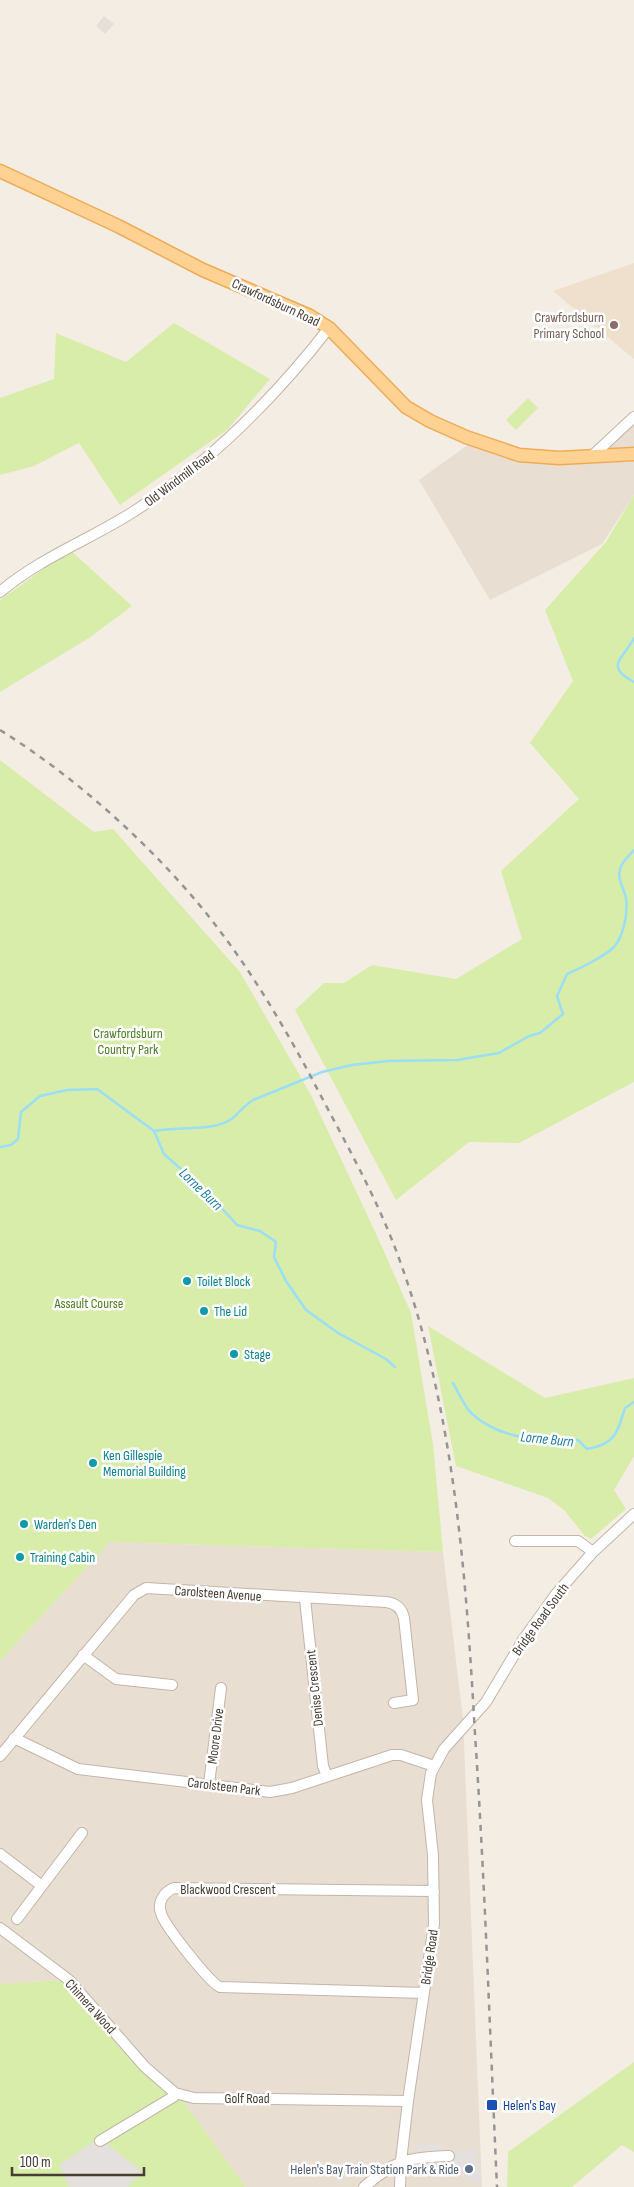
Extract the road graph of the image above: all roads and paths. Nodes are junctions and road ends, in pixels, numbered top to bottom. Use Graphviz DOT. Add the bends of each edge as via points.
graph roads {
  1 [pos="0,171"];
  2 [pos="329,328"];
  3 [pos="634,417"];
  4 [pos="634,454"];
  5 [pos="591,456"];
  6 [pos="0,592"];
  7 [pos="634,1514"];
  8 [pos="515,1540"];
  9 [pos="593,1552"];
  10 [pos="304,1599"];
  11 [pos="83,1655"];
  12 [pos="172,1685"];
  13 [pos="221,1688"];
  14 [pos="394,1703"];
  15 [pos="458,1734"];
  16 [pos="14,1738"];
  17 [pos="0,1756"];
  18 [pos="434,1766"];
  19 [pos="327,1776"];
  20 [pos="209,1784"];
  21 [pos="82,1834"];
  22 [pos="0,1854"];
  23 [pos="42,1886"];
  24 [pos="434,1891"];
  25 [pos="17,1919"];
  26 [pos="0,1928"];
  27 [pos="424,1993"];
  28 [pos="175,2093"];
  29 [pos="408,2101"];
  30 [pos="100,2141"];
  31 [pos="449,2156"];
  32 [pos="400,2161"];
  33 [pos="364,2187"];
  34 [pos="400,2187"];
  1 -- 2 [label="main road, Crawfordsburn Road"];
  2 -- 5 [label="main road, Crawfordsburn Road" via="406,407 430,421 519,456"];
  2 -- 6 [label="street, Old Windmill Road" via="270,399 188,473 134,512 22,573"];
  3 -- 5 [label="street"];
  4 -- 5 [label="main road, Crawfordsburn Road"];
  7 -- 9 [label="street, Bridge Road South"];
  8 -- 9 [label="street" via="578,1541"];
  9 -- 15 [label="street, Bridge Road South" via="556,1594 523,1640 486,1702"];
  10 -- 11 [label="street, Carolsteen Avenue" via="141,1590"];
  10 -- 14 [label="street, Carolsteen Avenue" via="386,1602 398,1607 404,1618 413,1700"];
  10 -- 19 [label="street, Denise Crescent" via="323,1766"];
  11 -- 12 [label="street" via="116,1680"];
  11 -- 16 [label="street, Carolsteen Avenue"];
  13 -- 20 [label="street, Moore Drive"];
  15 -- 18 [label="street, Bridge Road"];
  16 -- 17 [label="street, Carolsteen Avenue"];
  16 -- 20 [label="street, Carolsteen Park" via="78,1769"];
  18 -- 19 [label="street, Carolsteen Park" via="392,1755"];
  18 -- 24 [label="street, Bridge Road" via="427,1800"];
  19 -- 20 [label="street, Carolsteen Park" via="278,1792"];
  21 -- 23 [label="street"];
  22 -- 23 [label="street"];
  23 -- 25 [label="street"];
  24 -- 27 [label="street, Bridge Road" via="432,1940"];
  24 -- 27 [label="street, Blackwood Crescent" via="174,1888 165,1894 160,1906 163,1918 209,1979 220,1987"];
  26 -- 28 [label="street, Chimera Wood" via="68,1980 145,2067"];
  27 -- 29 [label="street, Bridge Road"];
  28 -- 29 [label="street, Golf Road" via="194,2098"];
  28 -- 30 [label="street"];
  29 -- 32 [label="street, Bridge Road"];
  31 -- 32 [label="street"];
  32 -- 33 [label="street"];
  32 -- 34 [label="street, Bridge Road"];
}
